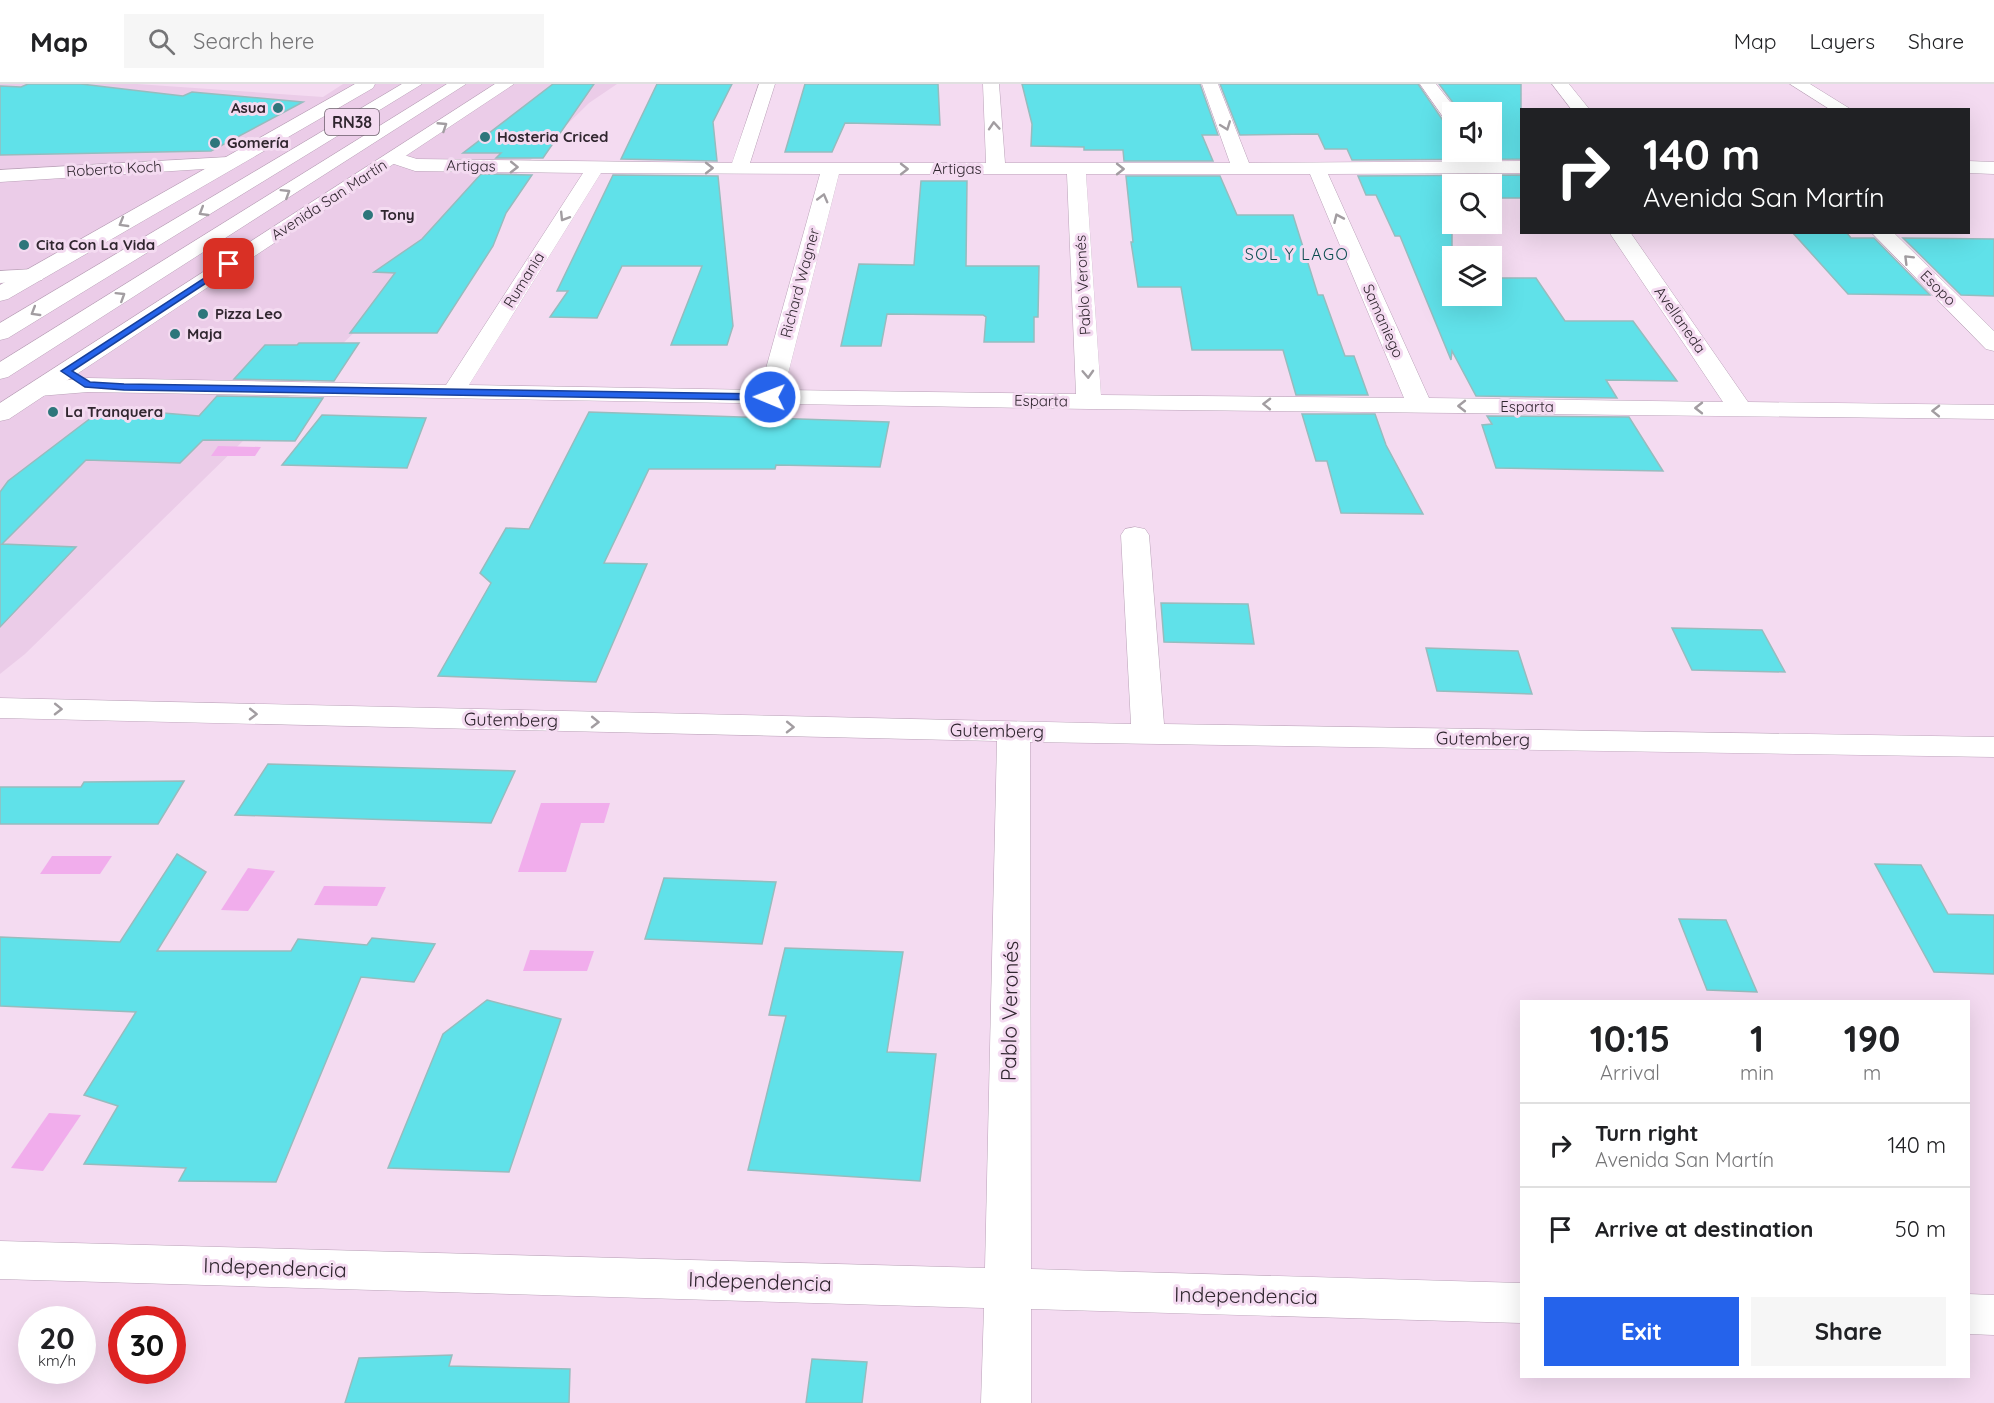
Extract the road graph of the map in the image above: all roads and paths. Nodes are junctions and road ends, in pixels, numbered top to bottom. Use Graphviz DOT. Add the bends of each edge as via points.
graph roads {
  1 [pos="367,84"];
  2 [pos="458,84"];
  3 [pos="506,84"];
  4 [pos="767,84"];
  5 [pos="991,84"];
  6 [pos="1210,84"];
  7 [pos="1428,84"];
  8 [pos="1560,84"];
  9 [pos="1798,84"];
  10 [pos="411,86"];
  11 [pos="1780,90"];
  12 [pos="1442,103"];
  13 [pos="1580,108"];
  14 [pos="1811,108"];
  15 [pos="1840,108"];
  16 [pos="370,152"];
  17 [pos="289,160"];
  18 [pos="1442,161"];
  19 [pos="1498,162"];
  20 [pos="228,163"];
  21 [pos="1520,166"];
  22 [pos="1970,167"];
  23 [pos="595,168"];
  24 [pos="739,168"];
  25 [pos="1994,168"];
  26 [pos="831,169"];
  27 [pos="996,169"];
  28 [pos="1076,169"];
  29 [pos="1242,169"];
  30 [pos="1317,169"];
  31 [pos="0,176"];
  32 [pos="1620,234"];
  33 [pos="1883,234"];
  34 [pos="109,267"];
  35 [pos="34,275"];
  36 [pos="0,278"];
  37 [pos="0,294"];
  38 [pos="171,302"];
  39 [pos="62,332"];
  40 [pos="0,333"];
  41 [pos="1994,344"];
  42 [pos="29,353"];
  43 [pos="66,371"];
  44 [pos="0,372"];
  45 [pos="88,385"];
  46 [pos="39,389"];
  47 [pos="0,392"];
  48 [pos="453,392"];
  49 [pos="770,397"];
  50 [pos="1089,402"];
  51 [pos="1420,406"];
  52 [pos="1740,408"];
  53 [pos="1994,412"];
  54 [pos="0,414"];
  55 [pos="1135,535"];
  56 [pos="0,708"];
  57 [pos="1014,732"];
  58 [pos="1148,734"];
  59 [pos="1994,747"];
  60 [pos="0,1260"];
  61 [pos="1006,1290"];
  62 [pos="1520,1303"];
  63 [pos="1970,1314"];
  64 [pos="1994,1315"];
  65 [pos="1005,1403"];
  1 -- 20 [label="street"];
  2 -- 16 [label="street, RN38"];
  16 -- 3 [label="street, Avenida San Martín, one-way"];
  4 -- 24 [label="street"];
  27 -- 5 [label="street, one-way"];
  6 -- 29 [label="street, one-way"];
  7 -- 12 [label="street"];
  8 -- 13 [label="street"];
  9 -- 15 [label="street"];
  10 -- 16 [label="street" via="410,95 349,133 347,139"];
  10 -- 17 [label="street, RN38"];
  11 -- 14 [label="street"];
  16 -- 17 [label="street, Roberto Koch"];
  16 -- 23 [label="street, Artigas, one-way" via="415,165"];
  16 -- 38 [label="street, Avenida San Martín"];
  39 -- 16 [label="street, RN38, one-way"];
  17 -- 20 [label="street, Roberto Koch"];
  17 -- 34 [label="street, RN38, one-way"];
  18 -- 30 [label="street, Artigas"];
  19 -- 21 [label="street, Artigas"];
  20 -- 31 [label="street, Roberto Koch"];
  20 -- 35 [label="street, one-way"];
  22 -- 25 [label="street"];
  23 -- 24 [label="street, Artigas, one-way"];
  23 -- 48 [label="street, Rumania, one-way"];
  24 -- 26 [label="street, Artigas"];
  26 -- 27 [label="street, Artigas, one-way"];
  49 -- 26 [label="street, Richard Wagner, one-way"];
  27 -- 28 [label="street, Artigas"];
  28 -- 29 [label="street, Artigas, one-way"];
  28 -- 50 [label="street, Pablo Veronés, one-way"];
  29 -- 30 [label="street, Artigas"];
  51 -- 30 [label="street, Samaniego, one-way"];
  32 -- 52 [label="street, Avellaneda"];
  41 -- 33 [label="street, Esopo, one-way"];
  34 -- 35 [label="street"];
  34 -- 40 [label="street, RN38, one-way"];
  35 -- 36 [label="street"];
  35 -- 37 [label="street"];
  38 -- 39 [label="street"];
  38 -- 43 [label="street, Avenida San Martín"];
  39 -- 42 [label="street, RN38"];
  42 -- 43 [label="street"];
  42 -- 44 [label="street, RN38"];
  43 -- 45 [label="street"];
  43 -- 46 [label="street, Avenida San Martín"];
  45 -- 46 [label="street, Esparta"];
  45 -- 48 [label="street, Esparta"];
  46 -- 47 [label="street, Esparta"];
  46 -- 54 [label="street, Avenida San Martín"];
  48 -- 49 [label="street, Esparta"];
  49 -- 50 [label="street, Esparta"];
  51 -- 50 [label="street, Esparta, one-way"];
  52 -- 51 [label="street, Esparta, one-way"];
  53 -- 52 [label="street, Esparta, one-way"];
  55 -- 58 [label="street"];
  56 -- 57 [label="street, Gutemberg, one-way"];
  57 -- 58 [label="street, Gutemberg"];
  57 -- 61 [label="street, Pablo Veronés"];
  58 -- 59 [label="street, Gutemberg"];
  60 -- 61 [label="street, Independencia"];
  61 -- 62 [label="street, Independencia"];
  61 -- 65 [label="street, Pablo Veronés"];
  63 -- 64 [label="street"];
}
